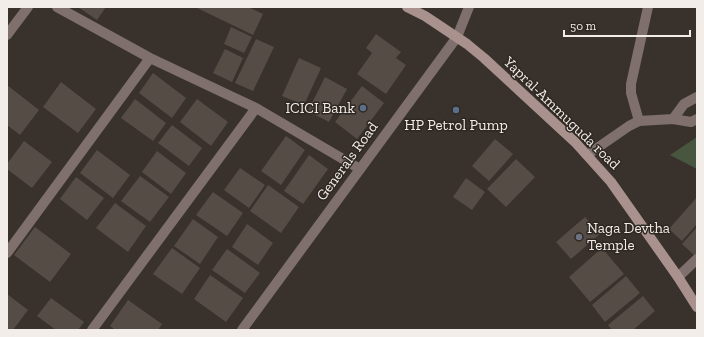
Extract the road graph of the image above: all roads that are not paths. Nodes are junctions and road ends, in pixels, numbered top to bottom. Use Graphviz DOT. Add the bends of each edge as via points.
graph roads {
  1 [pos="28,7"];
  2 [pos="57,7"];
  3 [pos="407,7"];
  4 [pos="469,7"];
  5 [pos="648,7"];
  6 [pos="7,35"];
  7 [pos="457,37"];
  8 [pos="150,58"];
  9 [pos="697,97"];
  10 [pos="256,108"];
  11 [pos="697,118"];
  12 [pos="673,119"];
  13 [pos="639,121"];
  14 [pos="587,155"];
  15 [pos="360,169"];
  16 [pos="7,254"];
  17 [pos="697,259"];
  18 [pos="678,277"];
  19 [pos="697,307"];
  20 [pos="92,330"];
  21 [pos="242,330"];
  1 -- 6 [label="street"];
  2 -- 8 [label="street"];
  3 -- 7 [label="main road, Yapral-Ammuguda road"];
  4 -- 7 [label="street, Generals Road"];
  5 -- 13 [label="street" via="631,84"];
  7 -- 14 [label="main road, Yapral-Ammuguda road" via="484,58"];
  7 -- 15 [label="street, Generals Road"];
  8 -- 10 [label="street"];
  8 -- 16 [label="street"];
  9 -- 12 [label="street" via="684,104"];
  10 -- 15 [label="street"];
  10 -- 20 [label="street"];
  11 -- 12 [label="street" via="691,122"];
  12 -- 13 [label="street"];
  13 -- 14 [label="street"];
  14 -- 18 [label="main road, Yapral-Ammuguda road" via="612,182"];
  15 -- 21 [label="street, Generals Road"];
  17 -- 18 [label="street"];
  18 -- 19 [label="main road, Yapral-Ammuguda road"];
}
